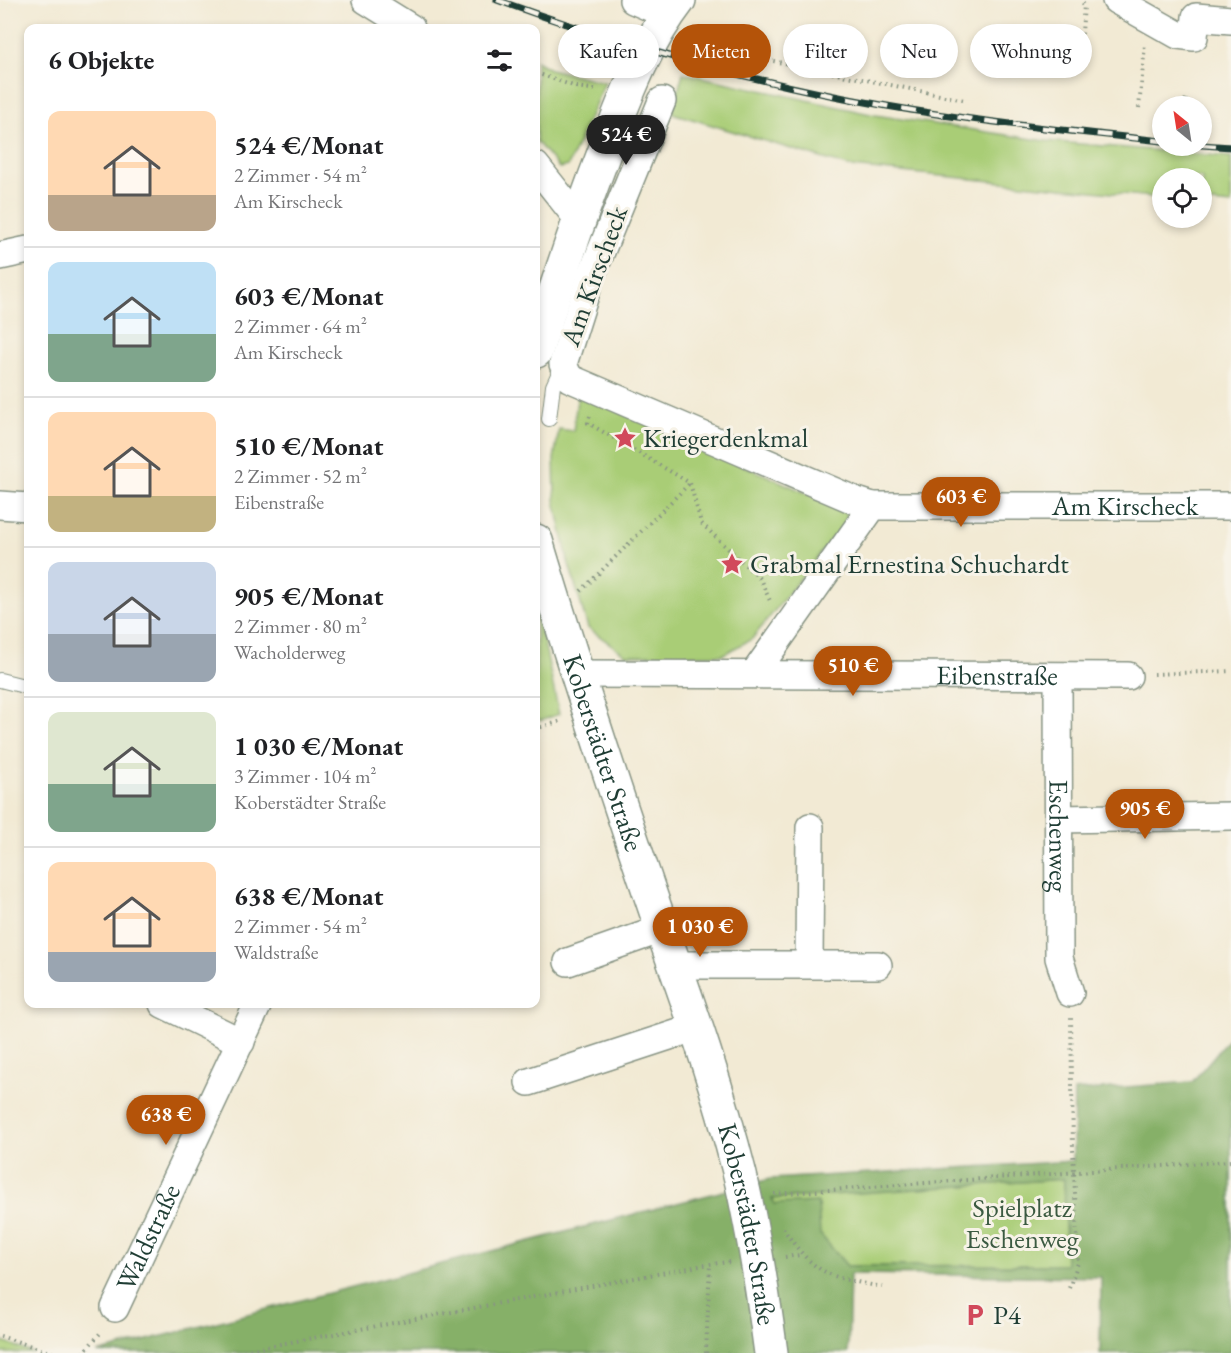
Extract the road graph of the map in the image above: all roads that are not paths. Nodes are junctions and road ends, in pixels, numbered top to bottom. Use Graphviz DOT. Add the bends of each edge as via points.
graph roads {
  1 [pos="366,0"];
  2 [pos="633,0"];
  3 [pos="1116,0"];
  4 [pos="673,7"];
  5 [pos="1231,20"];
  6 [pos="405,24"];
  7 [pos="662,101"];
  8 [pos="540,171"];
  9 [pos="578,219"];
  10 [pos="24,251"];
  11 [pos="0,256"];
  12 [pos="549,358"];
  13 [pos="549,419"];
  14 [pos="0,505"];
  15 [pos="873,506"];
  16 [pos="1231,506"];
  17 [pos="24,507"];
  18 [pos="540,554"];
  19 [pos="579,674"];
  20 [pos="754,674"];
  21 [pos="1128,676"];
  22 [pos="1058,677"];
  23 [pos="0,680"];
  24 [pos="24,686"];
  25 [pos="1231,816"];
  26 [pos="1059,819"];
  27 [pos="810,827"];
  28 [pos="663,928"];
  29 [pos="568,962"];
  30 [pos="809,964"];
  31 [pos="676,965"];
  32 [pos="878,965"];
  33 [pos="1070,993"];
  34 [pos="171,1008"];
  35 [pos="256,1008"];
  36 [pos="697,1027"];
  37 [pos="241,1042"];
  38 [pos="529,1082"];
  39 [pos="115,1308"];
  40 [pos="771,1353"];
  1 -- 6 [label="street"];
  2 -- 4 [label="street"];
  3 -- 5 [label="street" via="1178,35 1194,37 1196,16"];
  4 -- 9 [label="street" via="626,95"];
  7 -- 12 [label="street, Am Kirscheck" via="591,276"];
  8 -- 9 [label="street"];
  9 -- 12 [label="street"];
  10 -- 11 [label="street"];
  12 -- 13 [label="lane" via="553,386"];
  12 -- 15 [label="street, Am Kirscheck" via="569,378"];
  14 -- 17 [label="street"];
  15 -- 16 [label="street, Am Kirscheck"];
  15 -- 20 [label="street"];
  18 -- 19 [label="street, Koberstädter Straße"];
  19 -- 20 [label="street, Eibenstraße"];
  19 -- 28 [label="street, Koberstädter Straße"];
  20 -- 22 [label="street, Eibenstraße"];
  21 -- 22 [label="street, Eibenstraße"];
  22 -- 26 [label="street, Eschenweg"];
  23 -- 24 [label="lane"];
  25 -- 26 [label="street"];
  26 -- 33 [label="street, Eschenweg" via="1059,958"];
  27 -- 30 [label="street"];
  28 -- 29 [label="street"];
  28 -- 31 [label="street, Koberstädter Straße"];
  30 -- 31 [label="street"];
  30 -- 32 [label="street"];
  31 -- 36 [label="street, Koberstädter Straße"];
  34 -- 37 [label="street"];
  35 -- 37 [label="street, Waldstraße"];
  36 -- 38 [label="street"];
  36 -- 40 [label="street, Koberstädter Straße" via="744,1196"];
  37 -- 39 [label="street, Waldstraße"];
}
